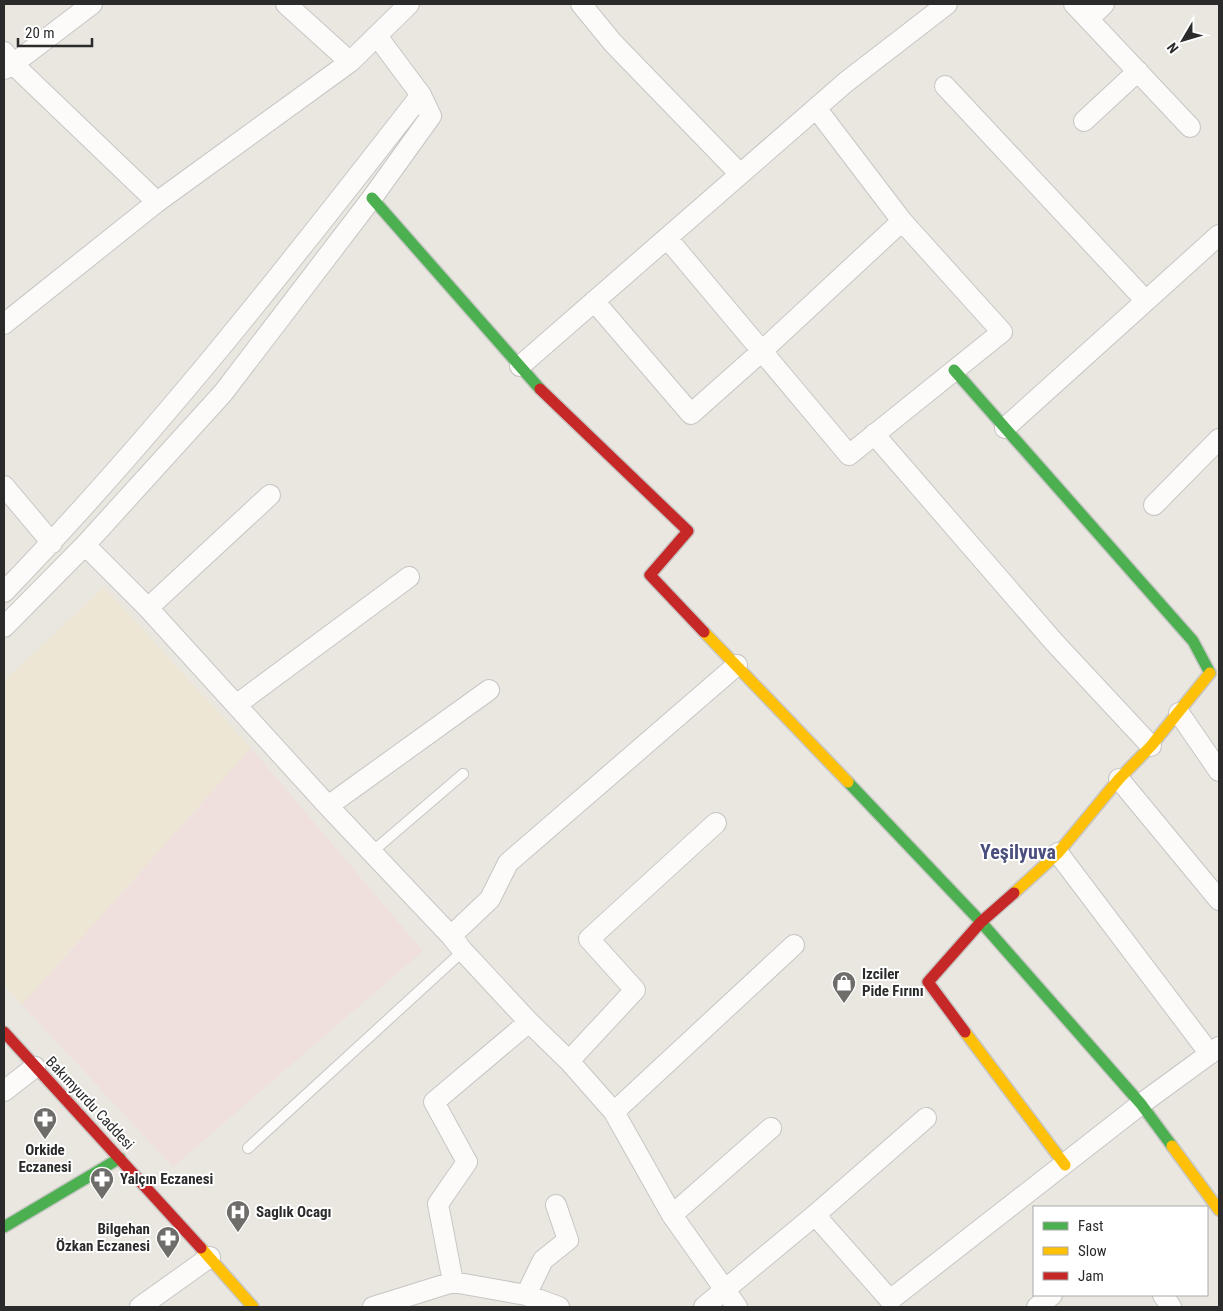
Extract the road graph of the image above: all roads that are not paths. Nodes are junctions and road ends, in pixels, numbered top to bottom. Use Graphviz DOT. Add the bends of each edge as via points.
graph roads {
  1 [pos="92,4"];
  2 [pos="286,4"];
  3 [pos="409,4"];
  4 [pos="581,4"];
  5 [pos="948,4"];
  6 [pos="1074,4"];
  7 [pos="1104,4"];
  8 [pos="1088,19"];
  9 [pos="377,36"];
  10 [pos="7,62"];
  11 [pos="350,62"];
  12 [pos="1138,71"];
  13 [pos="945,86"];
  14 [pos="421,95"];
  15 [pos="816,108"];
  16 [pos="1084,121"];
  17 [pos="1190,127"];
  18 [pos="740,174"];
  19 [pos="372,198"];
  20 [pos="158,202"];
  21 [pos="902,221"];
  22 [pos="1219,235"];
  23 [pos="667,238"];
  24 [pos="1146,300"];
  25 [pos="594,301"];
  26 [pos="4,324"];
  27 [pos="762,351"];
  28 [pos="520,366"];
  29 [pos="954,370"];
  30 [pos="1005,428"];
  31 [pos="874,434"];
  32 [pos="1219,439"];
  33 [pos="4,486"];
  34 [pos="270,494"];
  35 [pos="1154,505"];
  36 [pos="52,543"];
  37 [pos="85,545"];
  38 [pos="410,577"];
  39 [pos="4,592"];
  40 [pos="148,608"];
  41 [pos="4,628"];
  42 [pos="736,665"];
  43 [pos="489,690"];
  44 [pos="236,705"];
  45 [pos="1179,713"];
  46 [pos="1151,746"];
  47 [pos="1219,771"];
  48 [pos="463,774"];
  49 [pos="1119,779"];
  50 [pos="328,806"];
  51 [pos="716,823"];
  52 [pos="372,852"];
  53 [pos="1058,852"];
  54 [pos="1219,900"];
  55 [pos="981,922"];
  56 [pos="457,943"];
  57 [pos="794,945"];
  58 [pos="529,1022"];
  59 [pos="4,1032"];
  60 [pos="1215,1050"];
  61 [pos="569,1061"];
  62 [pos="36,1067"];
  63 [pos="4,1091"];
  64 [pos="1141,1104"];
  65 [pos="614,1112"];
  66 [pos="926,1118"];
  67 [pos="771,1128"];
  68 [pos="248,1148"];
  69 [pos="120,1158"];
  70 [pos="1065,1165"];
  71 [pos="1212,1186"];
  72 [pos="556,1206"];
  73 [pos="1219,1210"];
  74 [pos="672,1215"];
  75 [pos="815,1215"];
  76 [pos="4,1227"];
  77 [pos="210,1257"];
  78 [pos="453,1282"];
  79 [pos="724,1290"];
  80 [pos="526,1295"];
  81 [pos="1051,1296"];
  82 [pos="1164,1296"];
  83 [pos="140,1307"];
  84 [pos="253,1307"];
  85 [pos="373,1307"];
  86 [pos="560,1307"];
  87 [pos="704,1307"];
  88 [pos="736,1307"];
  89 [pos="1037,1307"];
  90 [pos="1172,1307"];
  1 -- 10 [label="street"];
  2 -- 11 [label="street"];
  3 -- 9 [label="street"];
  4 -- 18 [label="street" via="613,44"];
  5 -- 15 [label="street"];
  6 -- 8 [label="street"];
  7 -- 8 [label="street"];
  8 -- 12 [label="street"];
  9 -- 11 [label="street"];
  9 -- 14 [label="street"];
  10 -- 20 [label="street"];
  11 -- 20 [label="street"];
  12 -- 16 [label="street"];
  12 -- 17 [label="street"];
  13 -- 24 [label="street"];
  14 -- 19 [label="street" via="432,116"];
  14 -- 36 [label="street" via="280,276 125,462"];
  15 -- 18 [label="street"];
  15 -- 21 [label="street"];
  18 -- 23 [label="street"];
  19 -- 28 [label="street"];
  19 -- 37 [label="street" via="223,393"];
  20 -- 26 [label="street"];
  21 -- 27 [label="street"];
  21 -- 29 [label="street" via="1002,332"];
  22 -- 24 [label="street"];
  23 -- 25 [label="street"];
  23 -- 27 [label="street"];
  24 -- 30 [label="street"];
  25 -- 27 [label="street" via="691,414"];
  25 -- 28 [label="street"];
  27 -- 31 [label="street" via="849,455"];
  28 -- 42 [label="street" via="688,531 650,575"];
  29 -- 30 [label="street"];
  29 -- 31 [label="street"];
  30 -- 45 [label="street" via="1193,641 1210,674"];
  31 -- 46 [label="street" via="1054,642"];
  32 -- 35 [label="street"];
  33 -- 36 [label="street"];
  34 -- 40 [label="street"];
  36 -- 39 [label="street"];
  37 -- 40 [label="street"];
  37 -- 41 [label="street"];
  38 -- 44 [label="street"];
  40 -- 44 [label="street"];
  42 -- 55 [label="street"];
  42 -- 56 [label="street" via="508,863 490,899"];
  43 -- 50 [label="street"];
  44 -- 50 [label="street"];
  45 -- 46 [label="street"];
  45 -- 47 [label="street"];
  46 -- 49 [label="street"];
  48 -- 52 [label="lane"];
  49 -- 53 [label="street"];
  49 -- 54 [label="street"];
  50 -- 52 [label="street"];
  51 -- 61 [label="street" via="589,939 635,990"];
  52 -- 56 [label="street"];
  53 -- 55 [label="street"];
  53 -- 60 [label="street"];
  55 -- 64 [label="street"];
  55 -- 70 [label="street" via="928,982"];
  56 -- 58 [label="street"];
  56 -- 68 [label="lane"];
  57 -- 65 [label="street"];
  58 -- 61 [label="street"];
  58 -- 78 [label="street" via="434,1102 467,1162 438,1204"];
  59 -- 62 [label="street, Bakımyurdu Caddesi"];
  60 -- 64 [label="street"];
  61 -- 65 [label="street"];
  62 -- 63 [label="street"];
  62 -- 69 [label="street, Bakımyurdu Caddesi"];
  64 -- 70 [label="street"];
  64 -- 71 [label="street"];
  65 -- 74 [label="street"];
  66 -- 75 [label="street"];
  67 -- 74 [label="street"];
  69 -- 76 [label="street"];
  69 -- 77 [label="street, Bakımyurdu Caddesi"];
  70 -- 75 [label="street" via="890,1300"];
  71 -- 73 [label="street"];
  72 -- 80 [label="street" via="568,1240 543,1260"];
  74 -- 79 [label="street"];
  75 -- 79 [label="street"];
  77 -- 83 [label="street"];
  77 -- 84 [label="street, Bakımyurdu Caddesi"];
  78 -- 80 [label="street"];
  78 -- 85 [label="street"];
  79 -- 87 [label="street"];
  79 -- 88 [label="street"];
  80 -- 86 [label="street"];
  81 -- 89 [label="street"];
  82 -- 90 [label="street"];
}
